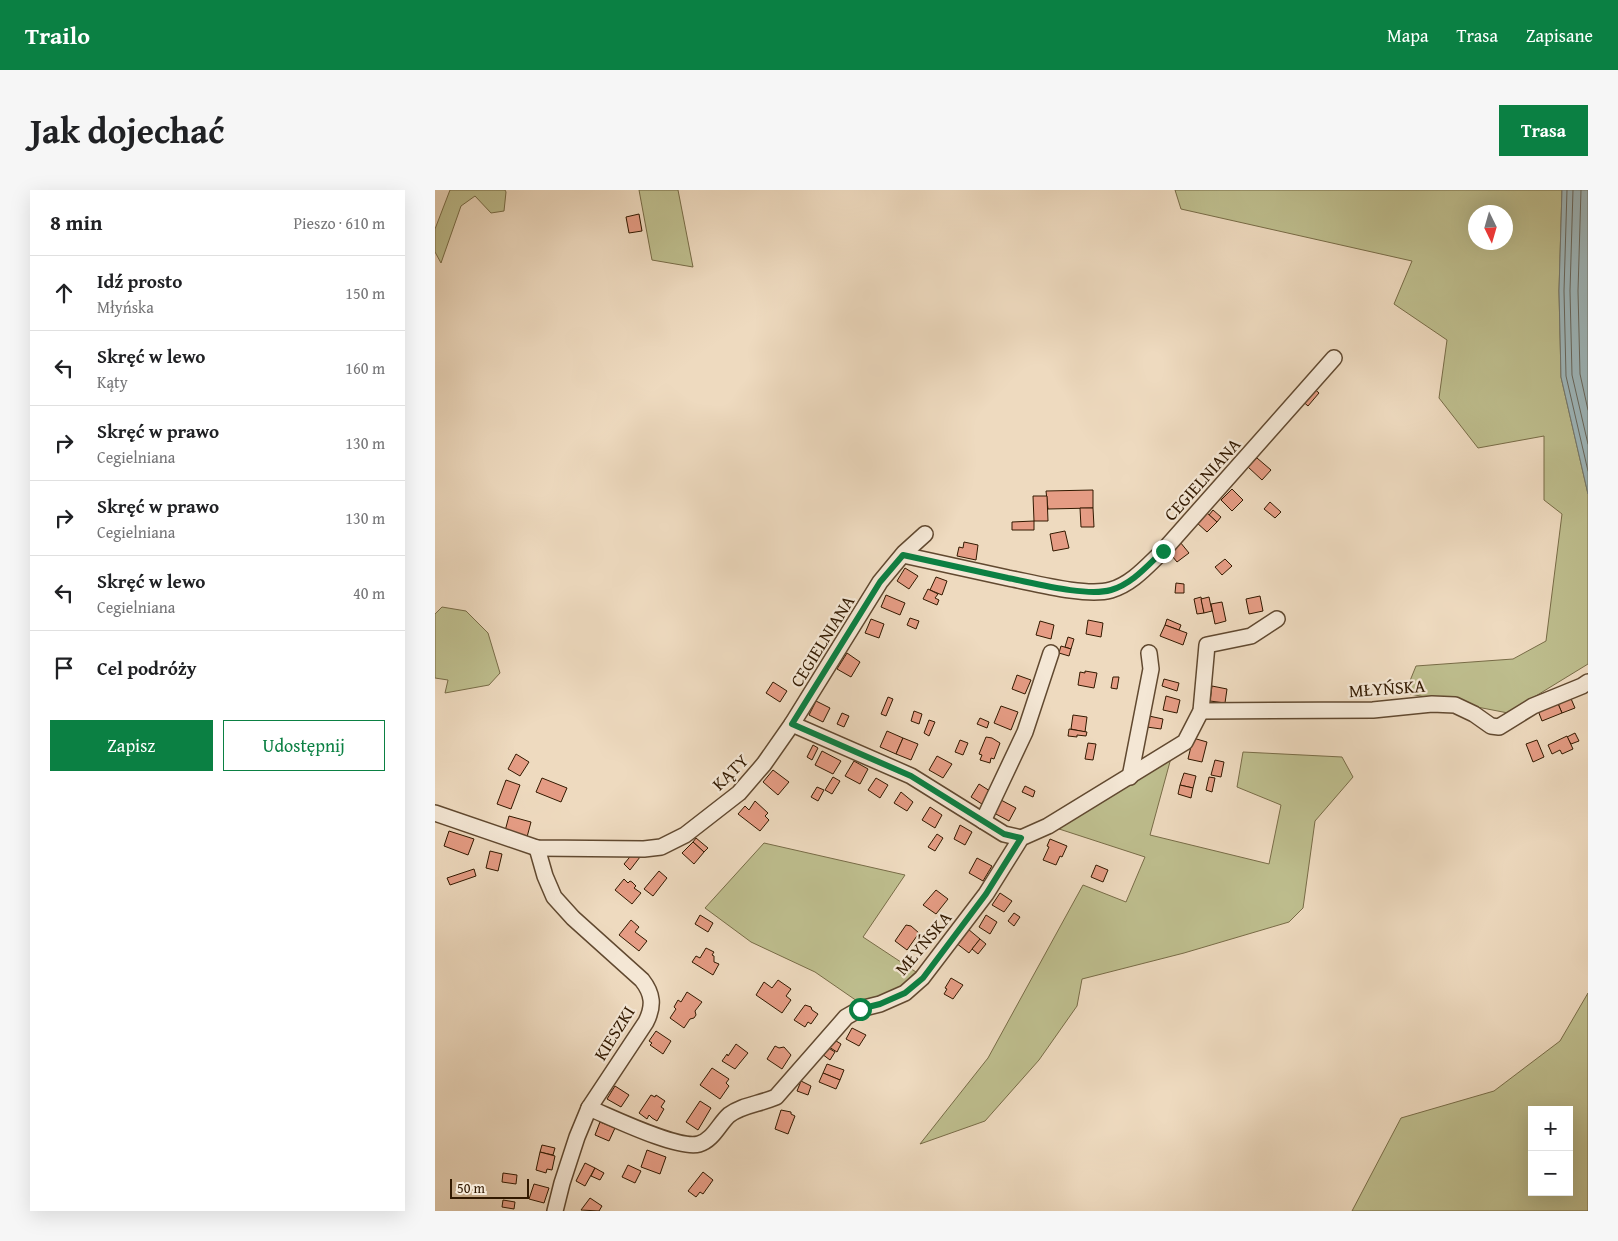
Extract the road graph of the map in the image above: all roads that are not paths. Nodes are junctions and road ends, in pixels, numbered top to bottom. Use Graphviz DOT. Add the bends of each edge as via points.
graph roads {
  1 [pos="1335,358"];
  2 [pos="925,534"];
  3 [pos="903,555"];
  4 [pos="1277,619"];
  5 [pos="1051,653"];
  6 [pos="1149,653"];
  7 [pos="1588,682"];
  8 [pos="1201,711"];
  9 [pos="792,724"];
  10 [pos="1130,777"];
  11 [pos="435,813"];
  12 [pos="983,821"];
  13 [pos="1021,838"];
  14 [pos="537,848"];
  15 [pos="589,1108"];
  16 [pos="555,1211"];
  1 -- 3 [label="street, CEGIELNIANA" via="1163,551 1136,577 1121,586 1096,591 1050,587"];
  2 -- 3 [label="street, CEGIELNIANA"];
  3 -- 9 [label="street, CEGIELNIANA" via="880,582"];
  4 -- 8 [label="street" via="1251,636 1207,645"];
  5 -- 12 [label="street" via="1025,732"];
  6 -- 10 [label="street" via="1151,669"];
  7 -- 8 [label="street, MŁYŃSKA" via="1533,706 1499,727 1491,726 1455,705 1373,710"];
  8 -- 10 [label="street" via="1185,742"];
  9 -- 12 [label="street" via="911,776"];
  9 -- 14 [label="street, KĄTY" via="739,793 685,835 661,847"];
  10 -- 13 [label="street"];
  11 -- 14 [label="street, KĄTY"];
  12 -- 13 [label="street" via="1004,834"];
  13 -- 15 [label="street, MŁYŃSKA" via="986,894 923,978 905,993 846,1017 775,1097 740,1108 728,1116 709,1138 698,1144 670,1141"];
  14 -- 15 [label="street, KIESZKI" via="554,897 643,980 652,997 650,1014"];
  15 -- 16 [label="street, KIESZKI"];
}
